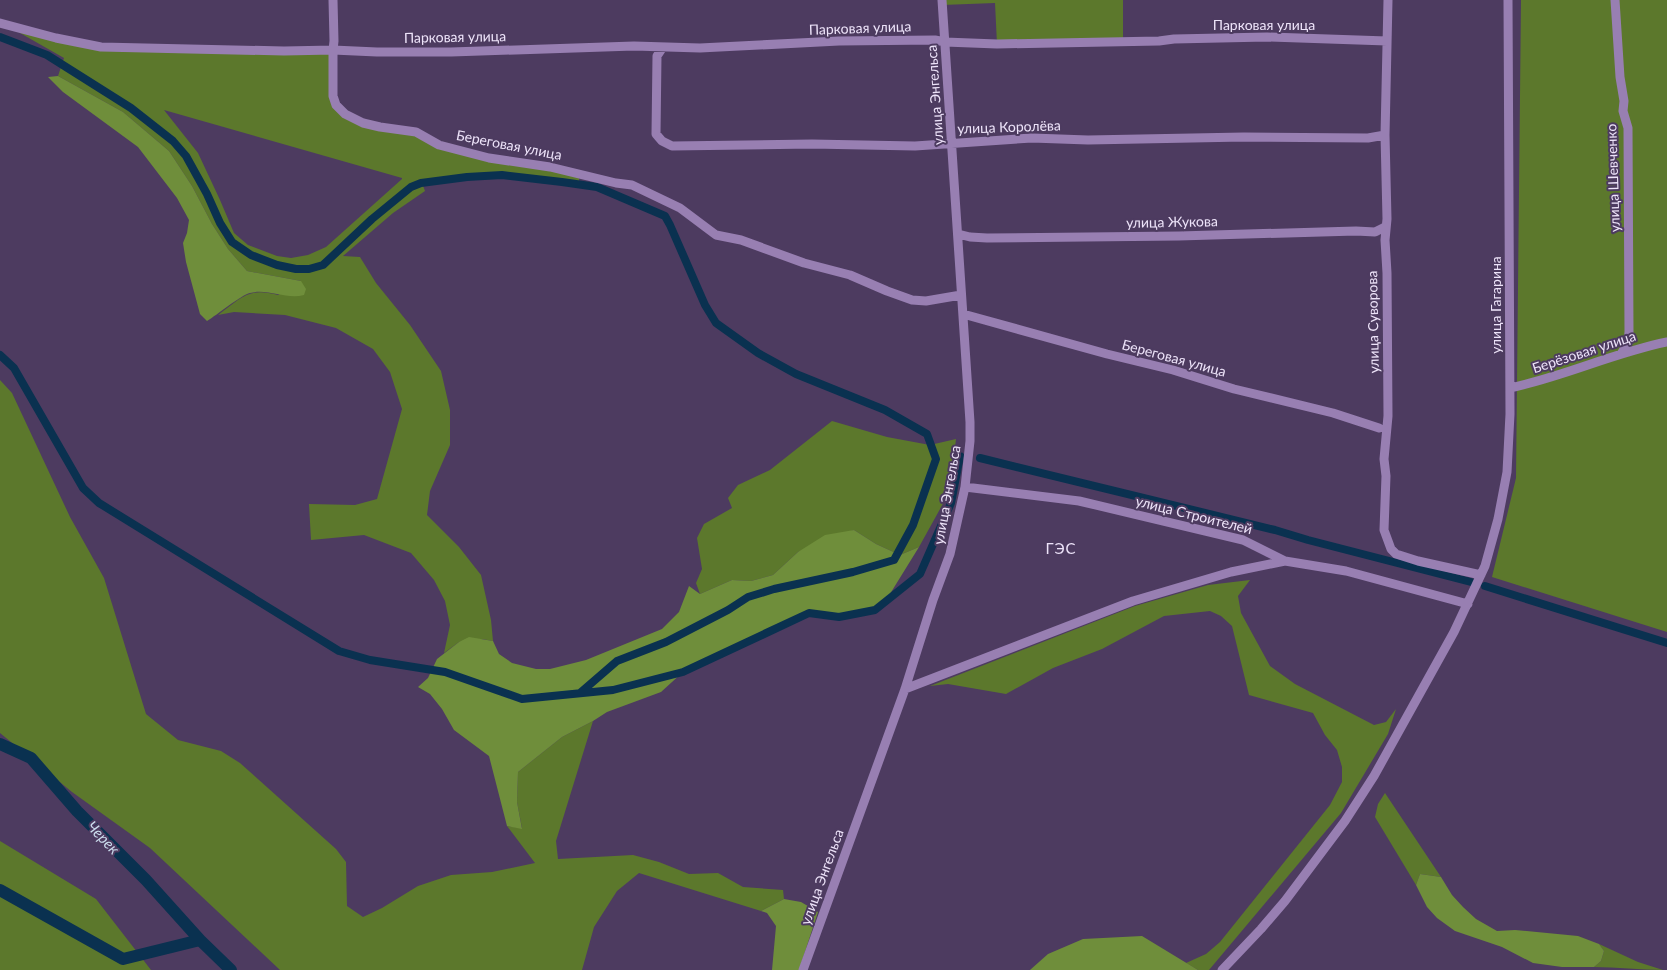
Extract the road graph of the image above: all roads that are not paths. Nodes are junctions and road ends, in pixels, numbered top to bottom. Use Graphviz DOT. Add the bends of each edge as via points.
graph roads {
  1 [pos="333,0"];
  2 [pos="942,0"];
  3 [pos="1388,0"];
  4 [pos="1508,0"];
  5 [pos="1615,0"];
  6 [pos="0,23"];
  7 [pos="1387,41"];
  8 [pos="945,42"];
  9 [pos="649,46"];
  10 [pos="662,47"];
  11 [pos="333,50"];
  12 [pos="657,56"];
  13 [pos="1385,136"];
  14 [pos="952,143"];
  15 [pos="1385,227"];
  16 [pos="958,234"];
  17 [pos="961,295"];
  18 [pos="963,314"];
  19 [pos="1667,342"];
  20 [pos="1622,354"];
  21 [pos="1510,388"];
  22 [pos="1383,427"];
  23 [pos="965,487"];
  24 [pos="1285,561"];
  25 [pos="1480,576"];
  26 [pos="1468,604"];
  27 [pos="905,689"];
  28 [pos="803,970"];
  29 [pos="1222,970"];
  1 -- 11 [label="street"];
  2 -- 8 [label="street, улица Энгельса"];
  3 -- 7 [label="street, улица Суворова"];
  4 -- 21 [label="street, улица Гагарина"];
  5 -- 20 [label="street, улица Шевченко" via="1623,111 1628,128 1630,332"];
  6 -- 11 [label="street" via="101,47 284,52"];
  7 -- 8 [label="street, Парковая улица" via="1267,37 997,44"];
  7 -- 13 [label="street, улица Суворова"];
  8 -- 10 [label="street, Парковая улица" via="839,41"];
  8 -- 14 [label="street, улица Энгельса"];
  9 -- 10 [label="street, Парковая улица"];
  9 -- 11 [label="street, Парковая улица" via="442,52"];
  9 -- 12 [label="street"];
  10 -- 12 [label="street"];
  11 -- 17 [label="street, Береговая улица" via="333,96 336,105 363,123 416,132 439,146 489,158 632,185 680,208 716,235 850,275 912,300 926,302"];
  12 -- 14 [label="street, улица Королёва" via="656,134 667,145 915,146"];
  13 -- 14 [label="street, улица Королёва" via="1032,138"];
  13 -- 15 [label="street, улица Суворова"];
  14 -- 16 [label="street, улица Энгельса"];
  15 -- 16 [label="street, улица Жукова" via="1375,232 1103,238 986,238"];
  15 -- 22 [label="street, улица Суворова"];
  16 -- 17 [label="street, улица Энгельса"];
  17 -- 18 [label="street, улица Энгельса"];
  18 -- 22 [label="street, Береговая улица"];
  18 -- 23 [label="street, улица Энгельса" via="970,432"];
  19 -- 20 [label="street, Берёзовая улица"];
  20 -- 21 [label="street, Берёзовая улица"];
  21 -- 25 [label="street, улица Гагарина" via="1504,493 1491,547"];
  22 -- 25 [label="street, улица Суворова" via="1386,438 1384,530 1391,549 1396,554 1418,561"];
  23 -- 24 [label="street, улица Строителей" via="1080,501 1243,540"];
  23 -- 27 [label="street, улица Энгельса" via="950,554"];
  24 -- 26 [label="street, улица Строителей" via="1346,571"];
  24 -- 27 [label="street" via="1231,572 1133,601"];
  25 -- 26 [label="street, улица Гагарина"];
  26 -- 29 [label="street, улица Гагарина" via="1359,800 1285,901"];
  27 -- 28 [label="street, улица Энгельса"];
}
